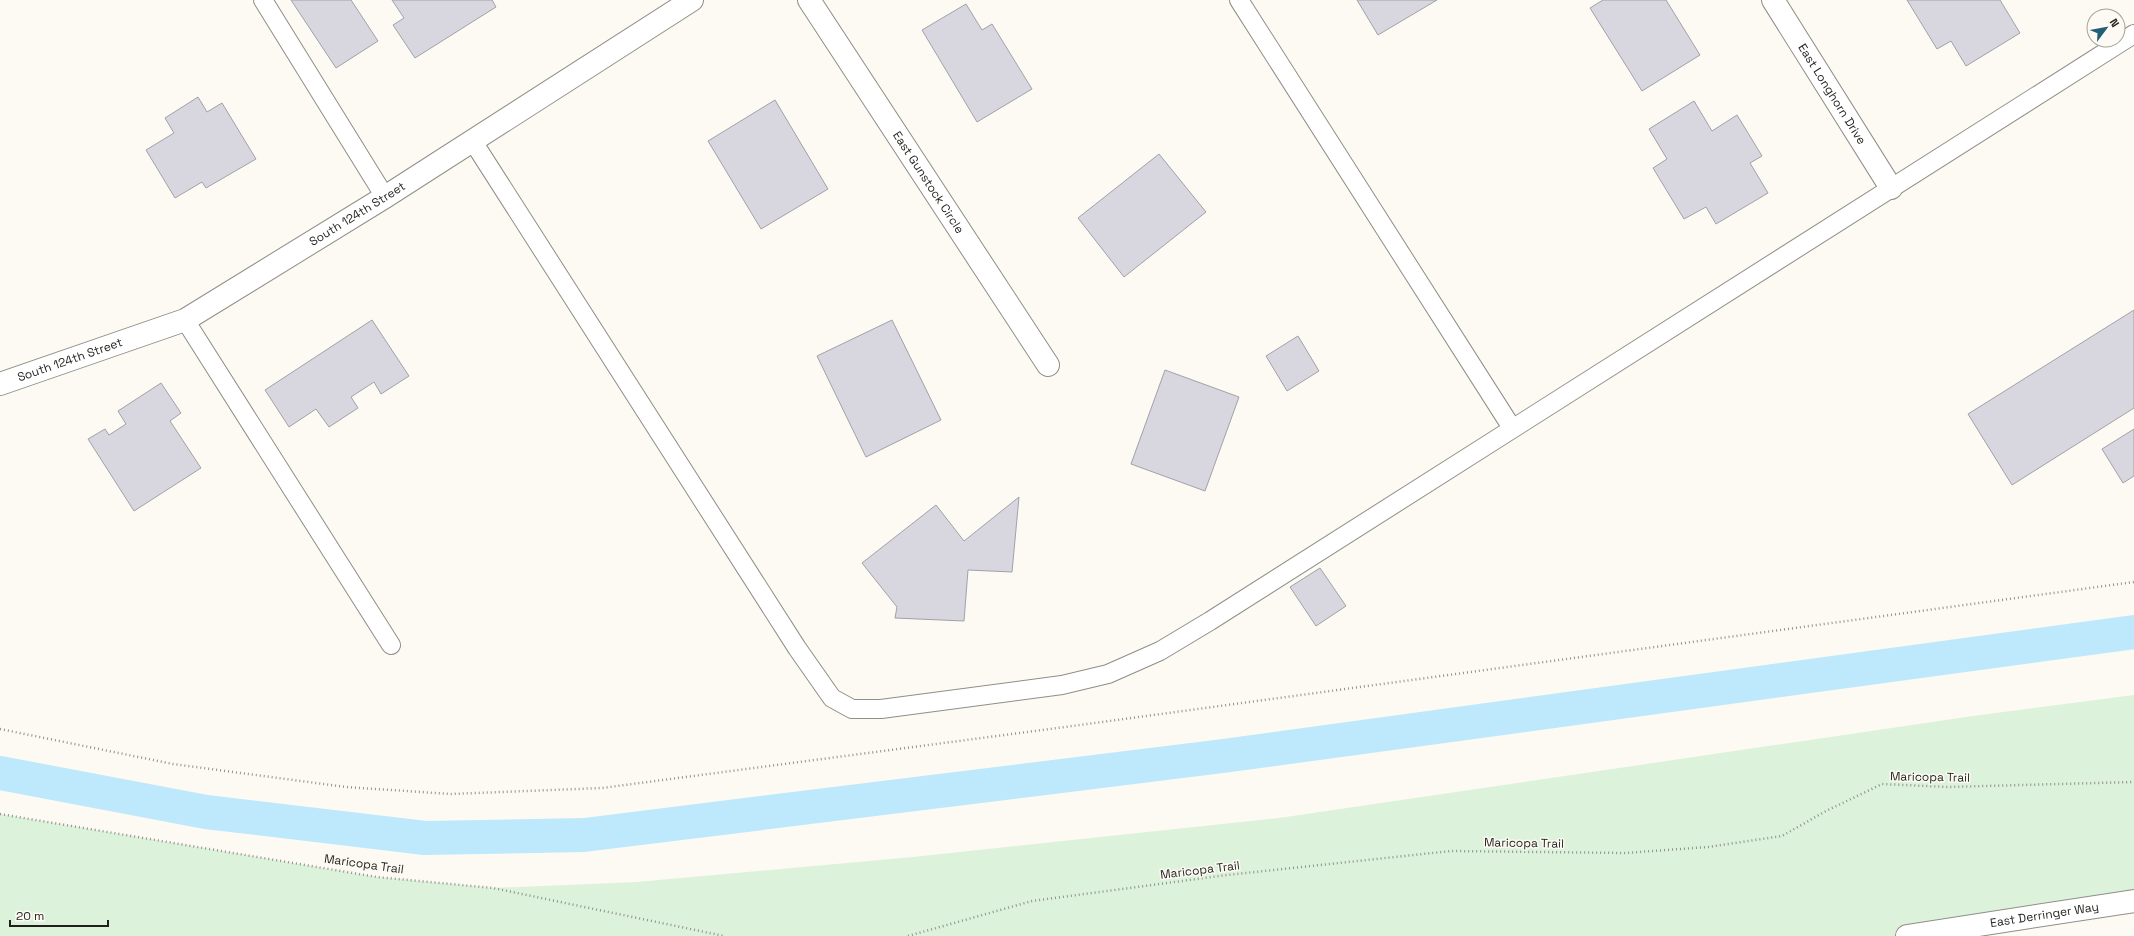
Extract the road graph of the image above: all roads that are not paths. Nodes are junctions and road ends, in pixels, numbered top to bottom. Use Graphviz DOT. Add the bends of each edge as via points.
graph roads {
  1 [pos="263,0"];
  2 [pos="692,0"];
  3 [pos="809,0"];
  4 [pos="1239,0"];
  5 [pos="1773,0"];
  6 [pos="2134,34"];
  7 [pos="472,140"];
  8 [pos="1891,188"];
  9 [pos="385,197"];
  10 [pos="185,320"];
  11 [pos="1048,365"];
  12 [pos="0,384"];
  13 [pos="1512,428"];
  14 [pos="391,645"];
  15 [pos="2134,901"];
  16 [pos="1907,936"];
  1 -- 9 [label="lane"];
  2 -- 7 [label="street, South 124th Street"];
  3 -- 11 [label="street, East Gunstock Circle"];
  4 -- 13 [label="lane"];
  5 -- 8 [label="street, East Longhorn Drive"];
  6 -- 8 [label="lane"];
  7 -- 9 [label="street, South 124th Street"];
  7 -- 13 [label="lane" via="797,648 832,698 852,709 881,709 1062,685 1108,674 1160,651 1210,621"];
  8 -- 13 [label="lane"];
  9 -- 10 [label="street, South 124th Street"];
  10 -- 12 [label="street, South 124th Street"];
  10 -- 14 [label="lane"];
  15 -- 16 [label="street, East Derringer Way"];
}
